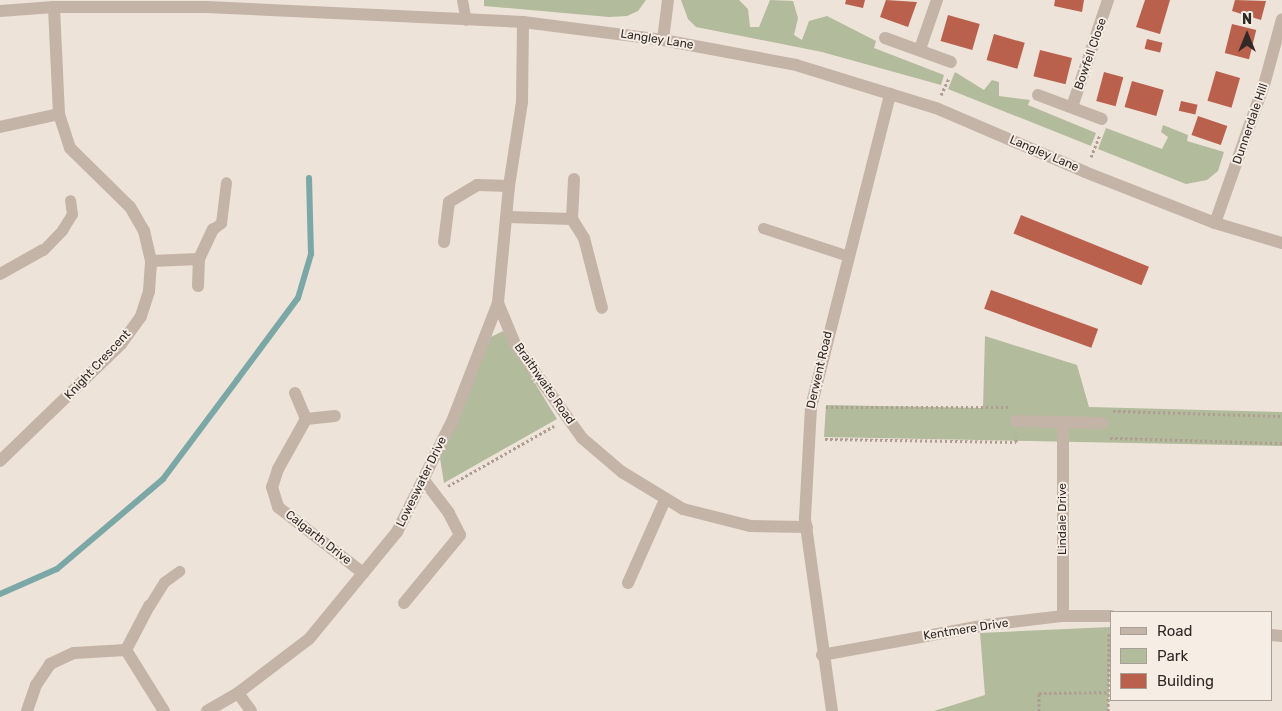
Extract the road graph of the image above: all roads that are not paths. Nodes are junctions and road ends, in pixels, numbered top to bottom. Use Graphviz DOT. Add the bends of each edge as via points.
graph roads {
  1 [pos="462,0"];
  2 [pos="668,0"];
  3 [pos="937,0"];
  4 [pos="1108,0"];
  5 [pos="54,7"];
  6 [pos="0,11"];
  7 [pos="466,20"];
  8 [pos="523,22"];
  9 [pos="1282,22"];
  10 [pos="885,38"];
  11 [pos="663,40"];
  12 [pos="920,49"];
  13 [pos="952,66"];
  14 [pos="890,94"];
  15 [pos="1038,96"];
  16 [pos="1072,107"];
  17 [pos="59,114"];
  18 [pos="1102,126"];
  19 [pos="0,127"];
  20 [pos="574,179"];
  21 [pos="226,182"];
  22 [pos="509,186"];
  23 [pos="70,200"];
  24 [pos="508,217"];
  25 [pos="572,219"];
  26 [pos="1215,223"];
  27 [pos="763,228"];
  28 [pos="213,229"];
  29 [pos="444,242"];
  30 [pos="1282,243"];
  31 [pos="43,250"];
  32 [pos="848,256"];
  33 [pos="199,259"];
  34 [pos="151,261"];
  35 [pos="0,274"];
  36 [pos="198,286"];
  37 [pos="498,303"];
  38 [pos="602,308"];
  39 [pos="296,393"];
  40 [pos="334,416"];
  41 [pos="306,420"];
  42 [pos="1016,422"];
  43 [pos="1063,422"];
  44 [pos="1102,423"];
  45 [pos="0,461"];
  46 [pos="423,479"];
  47 [pos="665,500"];
  48 [pos="807,528"];
  49 [pos="179,571"];
  50 [pos="363,573"];
  51 [pos="628,583"];
  52 [pos="404,603"];
  53 [pos="150,606"];
  54 [pos="1063,616"];
  55 [pos="1110,616"];
  56 [pos="126,650"];
  57 [pos="822,655"];
  58 [pos="238,693"];
  59 [pos="26,711"];
  60 [pos="164,711"];
  61 [pos="206,711"];
  62 [pos="251,711"];
  63 [pos="832,711"];
  1 -- 7 [label="lane"];
  2 -- 11 [label="street"];
  3 -- 12 [label="street"];
  4 -- 16 [label="street, Bowfell Close"];
  5 -- 6 [label="street, Langley Lane"];
  5 -- 7 [label="street, Langley Lane" via="206,7"];
  5 -- 17 [label="street, Knight Crescent"];
  7 -- 8 [label="street, Langley Lane"];
  8 -- 11 [label="street, Langley Lane"];
  8 -- 22 [label="street, Braithwaite Road" via="522,102"];
  9 -- 26 [label="street, Dunnerdale Hill" via="1262,94"];
  10 -- 12 [label="street"];
  11 -- 14 [label="street, Langley Lane" via="796,65"];
  12 -- 13 [label="street"];
  14 -- 26 [label="street, Langley Lane" via="936,108"];
  14 -- 32 [label="street, Derwent Road"];
  15 -- 16 [label="street, Bowfell Close"];
  16 -- 18 [label="street, Bowfell Close"];
  17 -- 19 [label="street"];
  17 -- 34 [label="street, Knight Crescent" via="70,148 130,207 144,231"];
  20 -- 25 [label="street"];
  21 -- 28 [label="lane" via="221,223"];
  22 -- 24 [label="street, Braithwaite Road"];
  22 -- 29 [label="street" via="476,185 449,202"];
  23 -- 31 [label="lane" via="72,214"];
  24 -- 25 [label="street"];
  24 -- 37 [label="street, Braithwaite Road"];
  25 -- 38 [label="street" via="584,238"];
  26 -- 30 [label="street, Langley Lane"];
  27 -- 32 [label="lane"];
  28 -- 33 [label="street"];
  31 -- 35 [label="street"];
  32 -- 48 [label="street, Derwent Road" via="811,407"];
  33 -- 34 [label="street"];
  33 -- 36 [label="street"];
  34 -- 45 [label="street, Knight Crescent" via="150,291 121,344"];
  37 -- 46 [label="street, Loweswater Drive" via="453,419"];
  37 -- 47 [label="street, Braithwaite Road" via="515,344 582,438 622,472"];
  39 -- 41 [label="street"];
  40 -- 41 [label="street"];
  41 -- 50 [label="street, Calgarth Drive" via="278,469 272,487 278,507"];
  42 -- 43 [label="street"];
  43 -- 44 [label="street"];
  43 -- 54 [label="street, Lindale Drive"];
  46 -- 50 [label="street, Loweswater Drive" via="397,532"];
  46 -- 52 [label="street" via="460,534"];
  47 -- 48 [label="street, Braithwaite Road" via="683,509 750,526"];
  47 -- 51 [label="street"];
  48 -- 57 [label="street, Derwent Road"];
  49 -- 53 [label="lane" via="164,582"];
  50 -- 58 [label="street, Loweswater Drive" via="309,640"];
  53 -- 56 [label="street"];
  54 -- 55 [label="street, Kentmere Drive"];
  54 -- 57 [label="street, Kentmere Drive" via="987,625"];
  56 -- 59 [label="street" via="74,653 50,664 36,685"];
  56 -- 60 [label="street"];
  57 -- 63 [label="street, Derwent Road"];
  58 -- 61 [label="street, Loweswater Drive"];
  58 -- 62 [label="street"];
}
